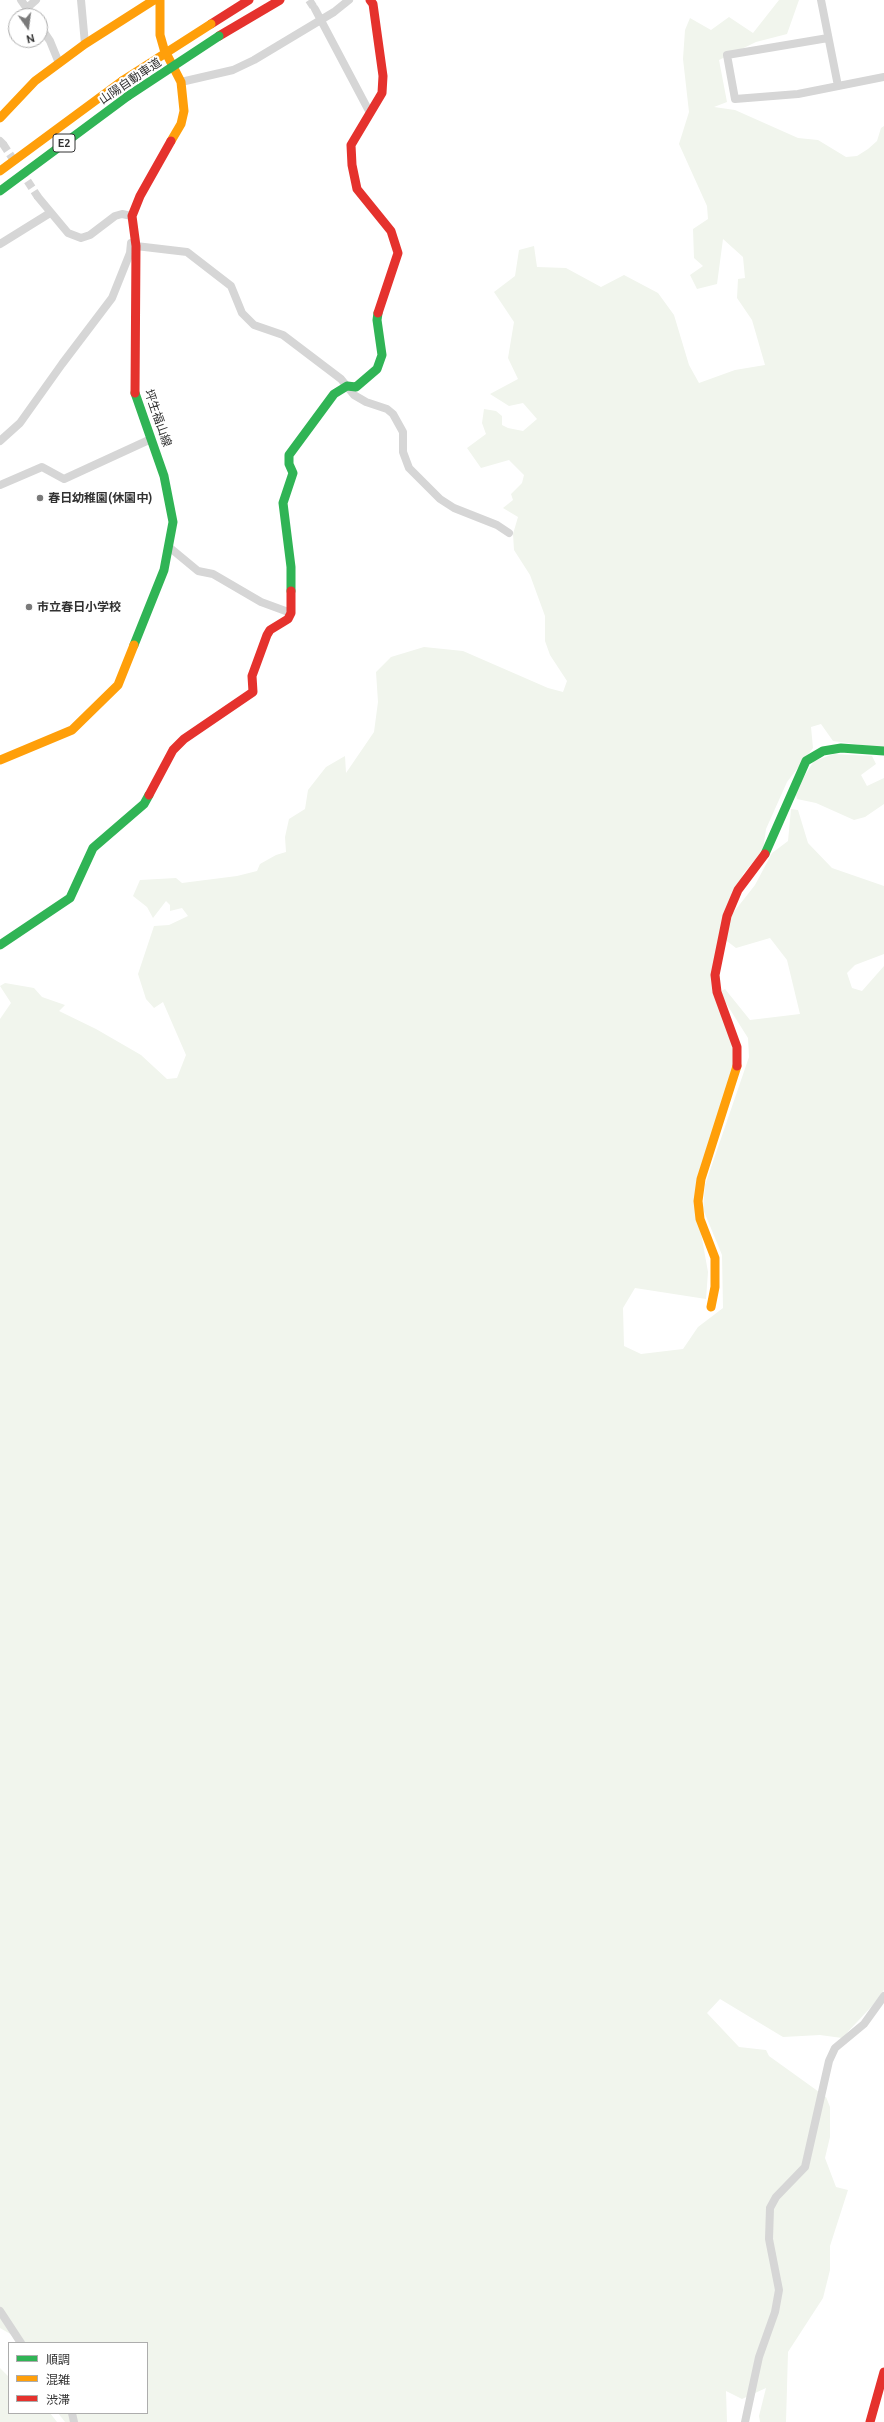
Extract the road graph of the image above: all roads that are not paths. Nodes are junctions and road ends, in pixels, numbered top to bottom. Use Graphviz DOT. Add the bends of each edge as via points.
graph roads {
  1 [pos="21,0"];
  2 [pos="36,0"];
  3 [pos="81,0"];
  4 [pos="154,0"];
  5 [pos="160,0"];
  6 [pos="249,0"];
  7 [pos="280,0"];
  8 [pos="349,0"];
  9 [pos="370,0"];
  10 [pos="821,0"];
  11 [pos="27,8"];
  12 [pos="315,9"];
  13 [pos="320,20"];
  14 [pos="48,38"];
  15 [pos="828,38"];
  16 [pos="86,44"];
  17 [pos="59,63"];
  18 [pos="884,78"];
  19 [pos="181,82"];
  20 [pos="838,86"];
  21 [pos="370,113"];
  22 [pos="0,118"];
  23 [pos="0,171"];
  24 [pos="0,191"];
  25 [pos="38,197"];
  26 [pos="50,213"];
  27 [pos="132,216"];
  28 [pos="134,231"];
  29 [pos="0,244"];
  30 [pos="136,246"];
  31 [pos="347,386"];
  32 [pos="151,439"];
  33 [pos="0,441"];
  34 [pos="0,485"];
  35 [pos="509,533"];
  36 [pos="169,547"];
  37 [pos="291,613"];
  38 [pos="884,751"];
  39 [pos="0,760"];
  40 [pos="0,945"];
  41 [pos="711,1307"];
  42 [pos="884,1996"];
  43 [pos="0,2311"];
  44 [pos="20,2342"];
  45 [pos="884,2372"];
  46 [pos="745,2422"];
  47 [pos="870,2422"];
  1 -- 11 [label="street"];
  2 -- 11 [label="street"];
  3 -- 16 [label="street"];
  4 -- 16 [label="main road"];
  5 -- 19 [label="main road, 坪生福山線" via="160,35 164,49"];
  6 -- 23 [label="main road, 山陽自動車道 / E2, bridge" via="122,81"];
  7 -- 24 [label="main road, 山陽自動車道 / E2, bridge" via="219,36 128,96"];
  8 -- 13 [label="street"];
  9 -- 21 [label="main road" via="373,4 383,76 382,93"];
  10 -- 15 [label="street"];
  12 -- 13 [label="street"];
  13 -- 19 [label="street" via="233,70"];
  13 -- 21 [label="street"];
  14 -- 17 [label="street"];
  15 -- 20 [label="street"];
  15 -- 20 [label="street" via="727,55 735,99 798,94"];
  16 -- 17 [label="main road"];
  17 -- 22 [label="main road" via="35,81"];
  18 -- 20 [label="street"];
  19 -- 27 [label="main road, 坪生福山線" via="184,111 181,124 140,196"];
  21 -- 31 [label="main road" via="351,145 352,165 358,189 392,231 398,253 379,308 381,360 377,369 356,387"];
  25 -- 26 [label="street"];
  26 -- 27 [label="street" via="68,232 81,238 115,216"];
  26 -- 29 [label="street"];
  27 -- 28 [label="main road, 坪生福山線"];
  28 -- 30 [label="main road, 坪生福山線"];
  28 -- 33 [label="street" via="130,253 112,298 20,423"];
  30 -- 31 [label="street" via="187,252 230,286 248,320 254,325 283,335"];
  30 -- 32 [label="main road, 坪生福山線" via="134,382 136,400"];
  31 -- 35 [label="street" via="354,395 393,414 403,432 403,452 409,468 440,499"];
  31 -- 37 [label="main road" via="334,394 289,455 293,473 284,503 291,567"];
  32 -- 34 [label="street" via="64,479 42,467"];
  32 -- 36 [label="main road, 坪生福山線" via="164,476 173,522"];
  36 -- 37 [label="street" via="198,571 213,574 261,602"];
  36 -- 39 [label="main road, 坪生福山線" via="164,570 118,685 72,730"];
  37 -- 40 [label="main road" via="288,619 270,630 266,636 252,676 253,692 184,739 173,750 144,804 93,848 70,898"];
  38 -- 41 [label="main road" via="841,748 823,750 806,761 767,851 744,881 727,916 715,975 717,992 737,1047 738,1068 701,1179 698,1201 700,1219 715,1258 715,1287"];
  42 -- 46 [label="street" via="864,2024 834,2048 805,2166 776,2197 770,2208 769,2239 779,2290 775,2312 759,2357"];
  43 -- 44 [label="street"];
  45 -- 47 [label="main road"];
}
